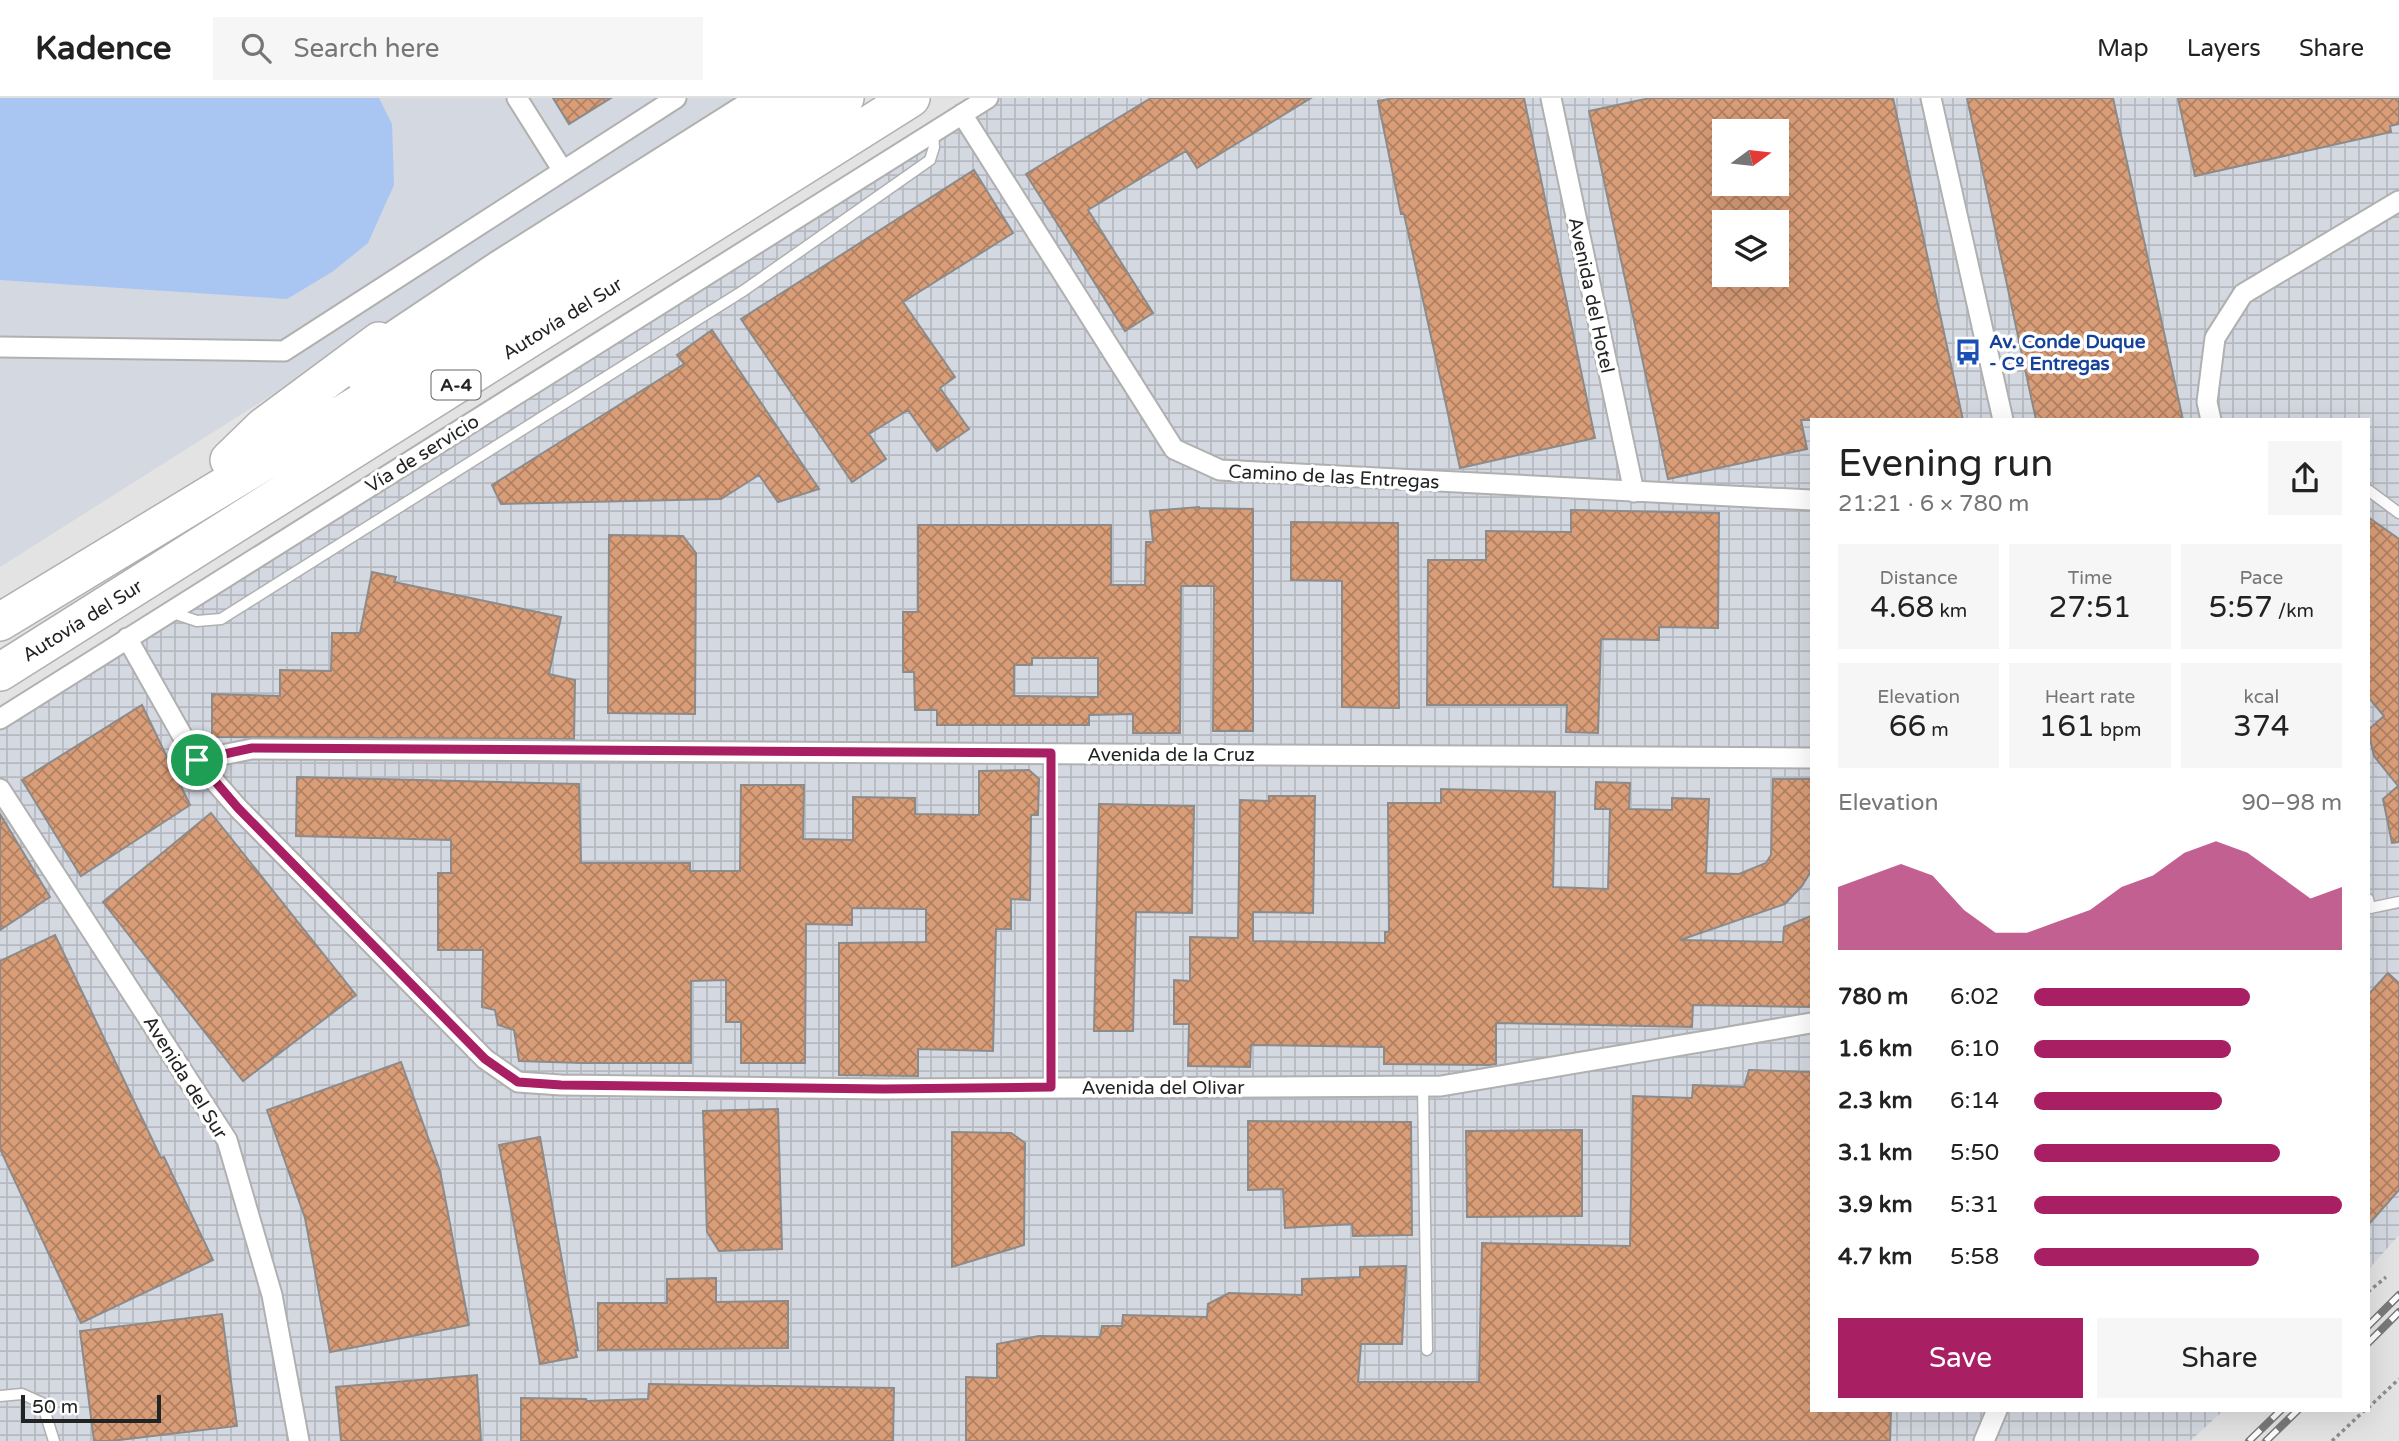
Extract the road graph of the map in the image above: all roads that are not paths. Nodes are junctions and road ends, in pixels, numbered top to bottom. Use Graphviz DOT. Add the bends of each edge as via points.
graph roads {
  1 [pos="517,98"];
  2 [pos="676,98"];
  3 [pos="755,98"];
  4 [pos="795,98"];
  5 [pos="845,98"];
  6 [pos="911,98"];
  7 [pos="988,98"];
  8 [pos="1551,98"];
  9 [pos="1931,98"];
  10 [pos="962,114"];
  11 [pos="933,132"];
  12 [pos="562,171"];
  13 [pos="2399,201"];
  14 [pos="391,332"];
  15 [pos="0,347"];
  16 [pos="2003,418"];
  17 [pos="2211,418"];
  18 [pos="229,460"];
  19 [pos="2370,491"];
  20 [pos="1634,492"];
  21 [pos="1810,500"];
  22 [pos="200,502"];
  23 [pos="2399,513"];
  24 [pos="169,612"];
  25 [pos="8,615"];
  26 [pos="127,638"];
  27 [pos="0,672"];
  28 [pos="0,719"];
  29 [pos="1051,753"];
  30 [pos="1810,758"];
  31 [pos="197,760"];
  32 [pos="0,789"];
  33 [pos="2399,902"];
  34 [pos="2370,908"];
  35 [pos="1810,1023"];
  36 [pos="1051,1087"];
  37 [pos="1423,1087"];
  38 [pos="1427,1350"];
  39 [pos="0,1396"];
  40 [pos="1996,1412"];
  41 [pos="54,1441"];
  42 [pos="299,1441"];
  43 [pos="1984,1441"];
  1 -- 12 [label="street"];
  2 -- 12 [label="street"];
  3 -- 14 [label="street"];
  4 -- 18 [label="highway" via="445,318 272,437"];
  5 -- 22 [label="highway, Autovía del Sur / A-4"];
  6 -- 27 [label="highway, Autovía del Sur / A-4"];
  7 -- 10 [label="street, Vía de servicio"];
  8 -- 20 [label="street, Avenida del Hotel"];
  9 -- 16 [label="street"];
  10 -- 11 [label="street, Vía de servicio"];
  10 -- 20 [label="street, Camino de las Entregas" via="1174,449 1220,470"];
  11 -- 24 [label="street, Vía de servicio"];
  11 -- 24 [label="lane" via="930,160 743,291 221,619 197,621"];
  12 -- 15 [label="street" via="284,351"];
  13 -- 17 [label="street" via="2243,295 2215,338 2207,402"];
  14 -- 18 [label="highway" via="263,427"];
  18 -- 22 [label="highway"];
  19 -- 23 [label="lane"];
  20 -- 21 [label="street, Camino de las Entregas"];
  22 -- 25 [label="highway, Autovía del Sur / A-4"];
  24 -- 26 [label="street, Vía de servicio"];
  26 -- 28 [label="street, Vía de servicio"];
  26 -- 31 [label="street, Avenida del Olivar"];
  29 -- 30 [label="street, Avenida de la Cruz"];
  29 -- 31 [label="street, Avenida de la Cruz" via="252,748"];
  29 -- 36 [label="lane"];
  31 -- 36 [label="street, Avenida del Olivar" via="238,808 476,1049 518,1082 884,1089"];
  32 -- 42 [label="street, Avenida del Sur" via="227,1140 272,1295"];
  33 -- 34 [label="lane"];
  35 -- 37 [label="street, Avenida del Olivar"];
  36 -- 37 [label="street, Avenida del Olivar"];
  37 -- 38 [label="lane"];
  39 -- 41 [label="lane" via="22,1394 42,1403"];
  40 -- 43 [label="street"];
}
